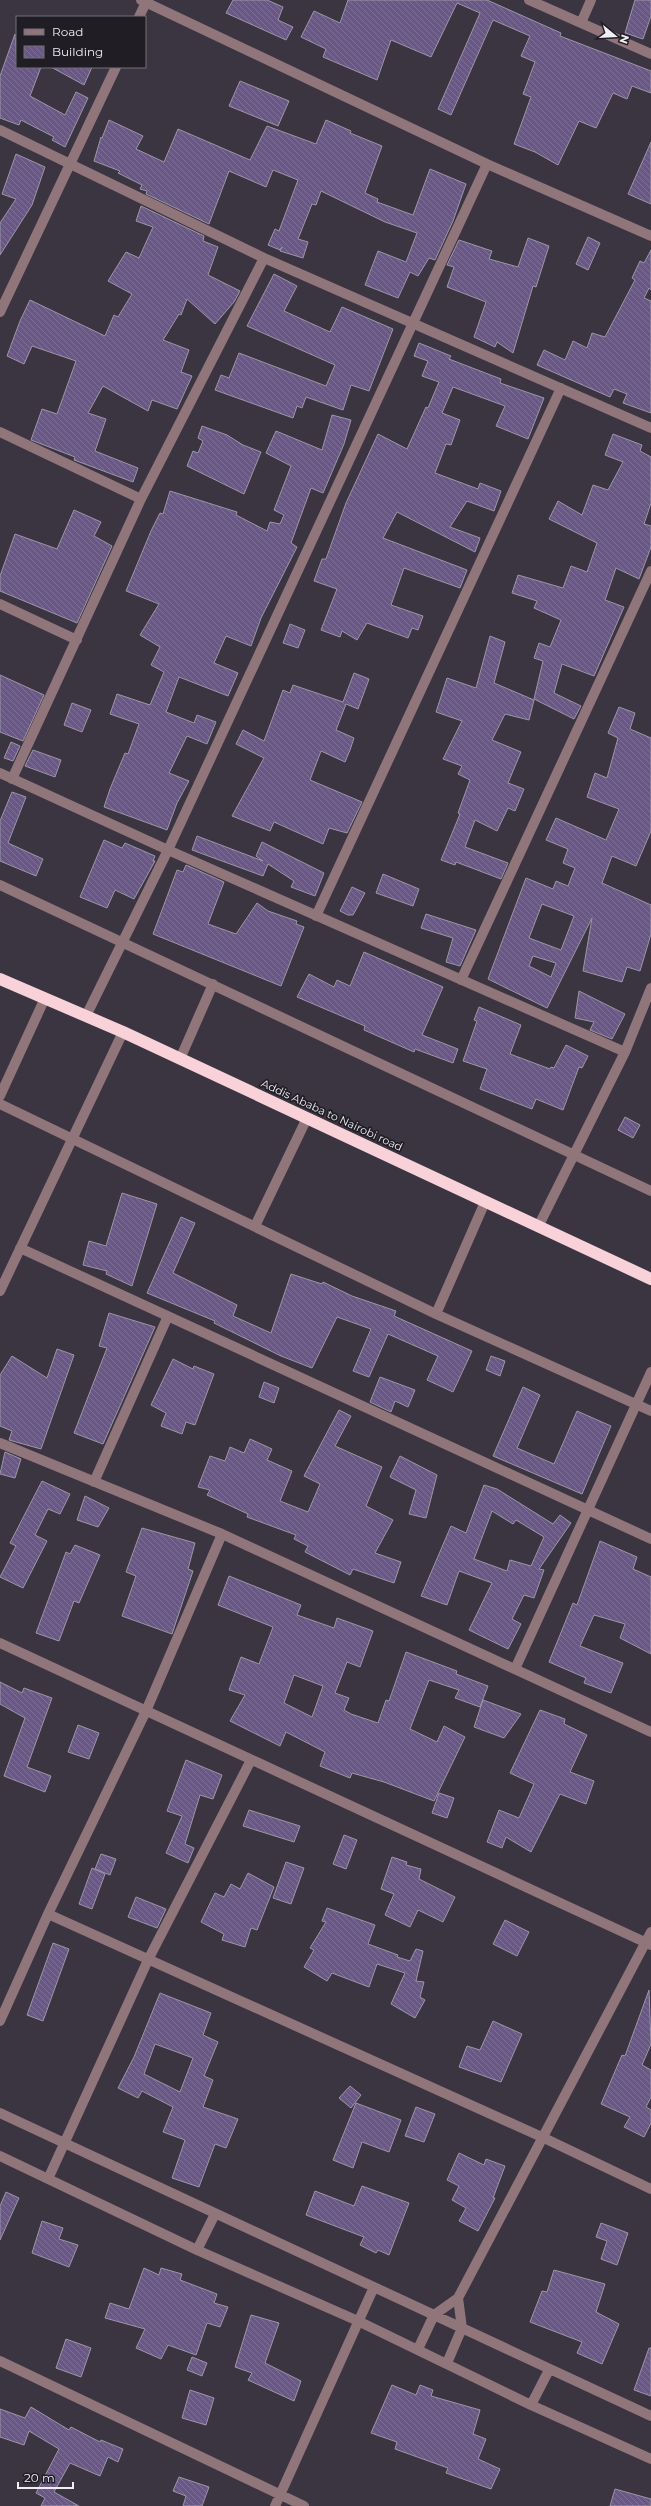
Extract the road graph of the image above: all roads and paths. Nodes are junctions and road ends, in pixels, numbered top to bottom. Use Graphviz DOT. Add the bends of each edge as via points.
graph roads {
  1 [pos="530,0"];
  2 [pos="591,0"];
  3 [pos="145,1"];
  4 [pos="139,16"];
  5 [pos="581,23"];
  6 [pos="651,54"];
  7 [pos="116,68"];
  8 [pos="0,130"];
  9 [pos="72,164"];
  10 [pos="487,164"];
  11 [pos="651,236"];
  12 [pos="264,258"];
  13 [pos="0,312"];
  14 [pos="413,324"];
  15 [pos="561,388"];
  16 [pos="651,428"];
  17 [pos="0,432"];
  18 [pos="141,499"];
  19 [pos="651,571"];
  20 [pos="0,604"];
  21 [pos="77,640"];
  22 [pos="0,773"];
  23 [pos="12,779"];
  24 [pos="168,850"];
  25 [pos="0,886"];
  26 [pos="316,916"];
  27 [pos="123,941"];
  28 [pos="0,979"];
  29 [pos="462,980"];
  30 [pos="213,984"];
  31 [pos="651,988"];
  32 [pos="45,998"];
  33 [pos="648,1005"];
  34 [pos="86,1016"];
  35 [pos="123,1032"];
  36 [pos="625,1052"];
  37 [pos="180,1059"];
  38 [pos="0,1096"];
  39 [pos="0,1104"];
  40 [pos="308,1118"];
  41 [pos="72,1138"];
  42 [pos="574,1153"];
  43 [pos="651,1190"];
  44 [pos="485,1202"];
  45 [pos="255,1226"];
  46 [pos="538,1227"];
  47 [pos="20,1248"];
  48 [pos="651,1279"];
  49 [pos="0,1291"];
  50 [pos="436,1314"];
  51 [pos="168,1316"];
  52 [pos="651,1372"];
  53 [pos="636,1405"];
  54 [pos="651,1411"];
  55 [pos="0,1443"];
  56 [pos="94,1482"];
  57 [pos="588,1510"];
  58 [pos="222,1534"];
  59 [pos="651,1539"];
  60 [pos="0,1643"];
  61 [pos="515,1669"];
  62 [pos="146,1711"];
  63 [pos="651,1732"];
  64 [pos="251,1760"];
  65 [pos="48,1914"];
  66 [pos="651,1932"];
  67 [pos="648,1943"];
  68 [pos="148,1960"];
  69 [pos="0,2021"];
  70 [pos="0,2112"];
  71 [pos="544,2138"];
  72 [pos="66,2143"];
  73 [pos="0,2156"];
  74 [pos="48,2179"];
  75 [pos="651,2189"];
  76 [pos="215,2214"];
  77 [pos="197,2250"];
  78 [pos="374,2287"];
  79 [pos="458,2298"];
  80 [pos="434,2315"];
  81 [pos="358,2321"];
  82 [pos="462,2328"];
  83 [pos="418,2349"];
  84 [pos="0,2361"];
  85 [pos="447,2363"];
  86 [pos="549,2370"];
  87 [pos="531,2405"];
  88 [pos="651,2416"];
  89 [pos="651,2459"];
  90 [pos="280,2495"];
  91 [pos="275,2506"];
  92 [pos="304,2506"];
  1 -- 5 [label="street"];
  2 -- 5 [label="street"];
  3 -- 4 [label="street"];
  3 -- 10 [label="street"];
  5 -- 6 [label="street"];
  7 -- 9 [label="street"];
  8 -- 9 [label="street"];
  9 -- 12 [label="street"];
  9 -- 13 [label="street"];
  10 -- 11 [label="street"];
  10 -- 14 [label="street"];
  12 -- 14 [label="street"];
  12 -- 18 [label="street"];
  14 -- 15 [label="street"];
  14 -- 24 [label="street"];
  15 -- 16 [label="street"];
  15 -- 26 [label="street"];
  17 -- 18 [label="street"];
  18 -- 21 [label="street"];
  19 -- 29 [label="street"];
  20 -- 21 [label="street"];
  21 -- 23 [label="street"];
  22 -- 23 [label="street"];
  23 -- 24 [label="street"];
  24 -- 26 [label="street"];
  24 -- 27 [label="street"];
  25 -- 27 [label="street"];
  26 -- 29 [label="street"];
  27 -- 30 [label="street"];
  27 -- 34 [label="street"];
  28 -- 32 [label="highway, Addis Ababa to Nairobi road"];
  29 -- 36 [label="street"];
  30 -- 37 [label="street"];
  30 -- 42 [label="street"];
  31 -- 33 [label="street"];
  32 -- 34 [label="highway, Addis Ababa to Nairobi road"];
  32 -- 38 [label="street"];
  33 -- 36 [label="street"];
  34 -- 35 [label="highway, Addis Ababa to Nairobi road"];
  35 -- 37 [label="highway, Addis Ababa to Nairobi road"];
  35 -- 41 [label="street"];
  36 -- 42 [label="street"];
  37 -- 40 [label="highway, Addis Ababa to Nairobi road"];
  39 -- 41 [label="street"];
  40 -- 44 [label="highway, Addis Ababa to Nairobi road"];
  40 -- 45 [label="street"];
  41 -- 45 [label="street"];
  41 -- 47 [label="street"];
  42 -- 43 [label="street"];
  42 -- 46 [label="street"];
  44 -- 46 [label="highway, Addis Ababa to Nairobi road"];
  44 -- 50 [label="street"];
  45 -- 50 [label="street"];
  46 -- 48 [label="highway, Addis Ababa to Nairobi road"];
  47 -- 49 [label="street"];
  47 -- 51 [label="street"];
  50 -- 53 [label="street"];
  51 -- 56 [label="street"];
  51 -- 57 [label="street"];
  52 -- 53 [label="street"];
  53 -- 54 [label="street"];
  53 -- 57 [label="street"];
  55 -- 56 [label="street"];
  56 -- 58 [label="street"];
  57 -- 59 [label="street"];
  57 -- 61 [label="street"];
  58 -- 61 [label="street"];
  58 -- 62 [label="street"];
  60 -- 62 [label="street"];
  61 -- 63 [label="street"];
  62 -- 64 [label="street"];
  62 -- 65 [label="street"];
  64 -- 67 [label="street"];
  64 -- 68 [label="street"];
  65 -- 68 [label="street"];
  65 -- 69 [label="street"];
  66 -- 67 [label="street"];
  67 -- 71 [label="street"];
  68 -- 71 [label="street"];
  68 -- 72 [label="street"];
  70 -- 72 [label="street"];
  71 -- 75 [label="street"];
  71 -- 79 [label="street"];
  72 -- 74 [label="street"];
  72 -- 76 [label="street"];
  73 -- 74 [label="street"];
  74 -- 77 [label="street"];
  76 -- 77 [label="street"];
  76 -- 78 [label="street"];
  77 -- 81 [label="street"];
  78 -- 80 [label="street"];
  78 -- 81 [label="street"];
  79 -- 80 [label="street"];
  79 -- 82 [label="street"];
  80 -- 82 [label="street"];
  80 -- 83 [label="street"];
  81 -- 83 [label="street"];
  81 -- 90 [label="street"];
  82 -- 85 [label="street"];
  82 -- 86 [label="street"];
  83 -- 85 [label="street"];
  84 -- 90 [label="street"];
  85 -- 87 [label="street"];
  86 -- 87 [label="street"];
  86 -- 88 [label="street"];
  87 -- 89 [label="street"];
  90 -- 91 [label="street"];
  90 -- 92 [label="street"];
}
